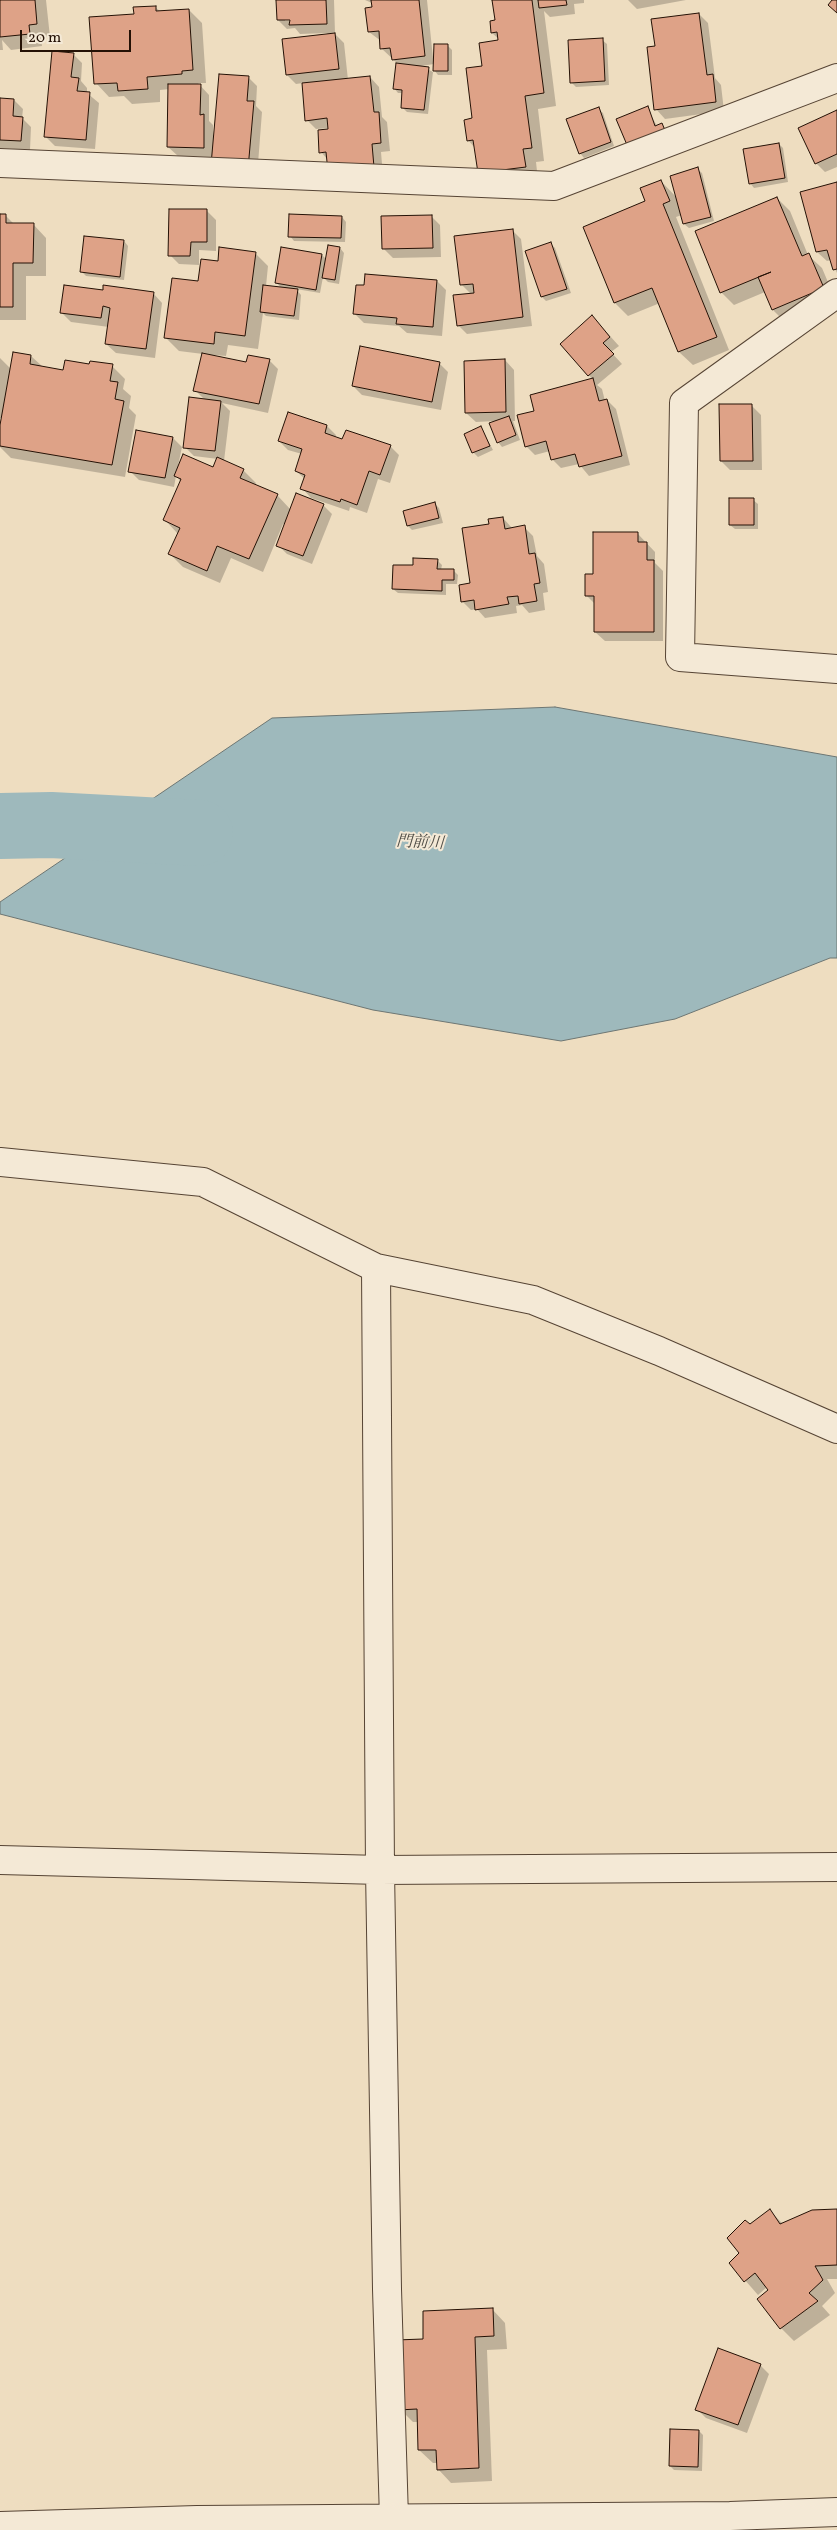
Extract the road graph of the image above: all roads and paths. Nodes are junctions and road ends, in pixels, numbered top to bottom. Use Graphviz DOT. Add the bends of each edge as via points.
graph roads {
  1 [pos="837,78"];
  2 [pos="0,163"];
  3 [pos="837,293"];
  4 [pos="837,669"];
  5 [pos="0,1162"];
  6 [pos="376,1268"];
  7 [pos="837,1429"];
  8 [pos="0,1860"];
  9 [pos="837,1867"];
  10 [pos="380,1870"];
  11 [pos="837,2512"];
  12 [pos="373,2522"];
  13 [pos="729,2523"];
  14 [pos="0,2526"];
  1 -- 2 [label="street" via="554,186"];
  3 -- 4 [label="street" via="684,403 680,657"];
  5 -- 6 [label="street" via="203,1182"];
  6 -- 7 [label="street" via="533,1300 659,1350"];
  6 -- 10 [label="street"];
  8 -- 10 [label="street"];
  9 -- 10 [label="street"];
  10 -- 12 [label="street" via="387,2289"];
  11 -- 13 [label="street"];
  12 -- 13 [label="street"];
  12 -- 14 [label="street"];
}
